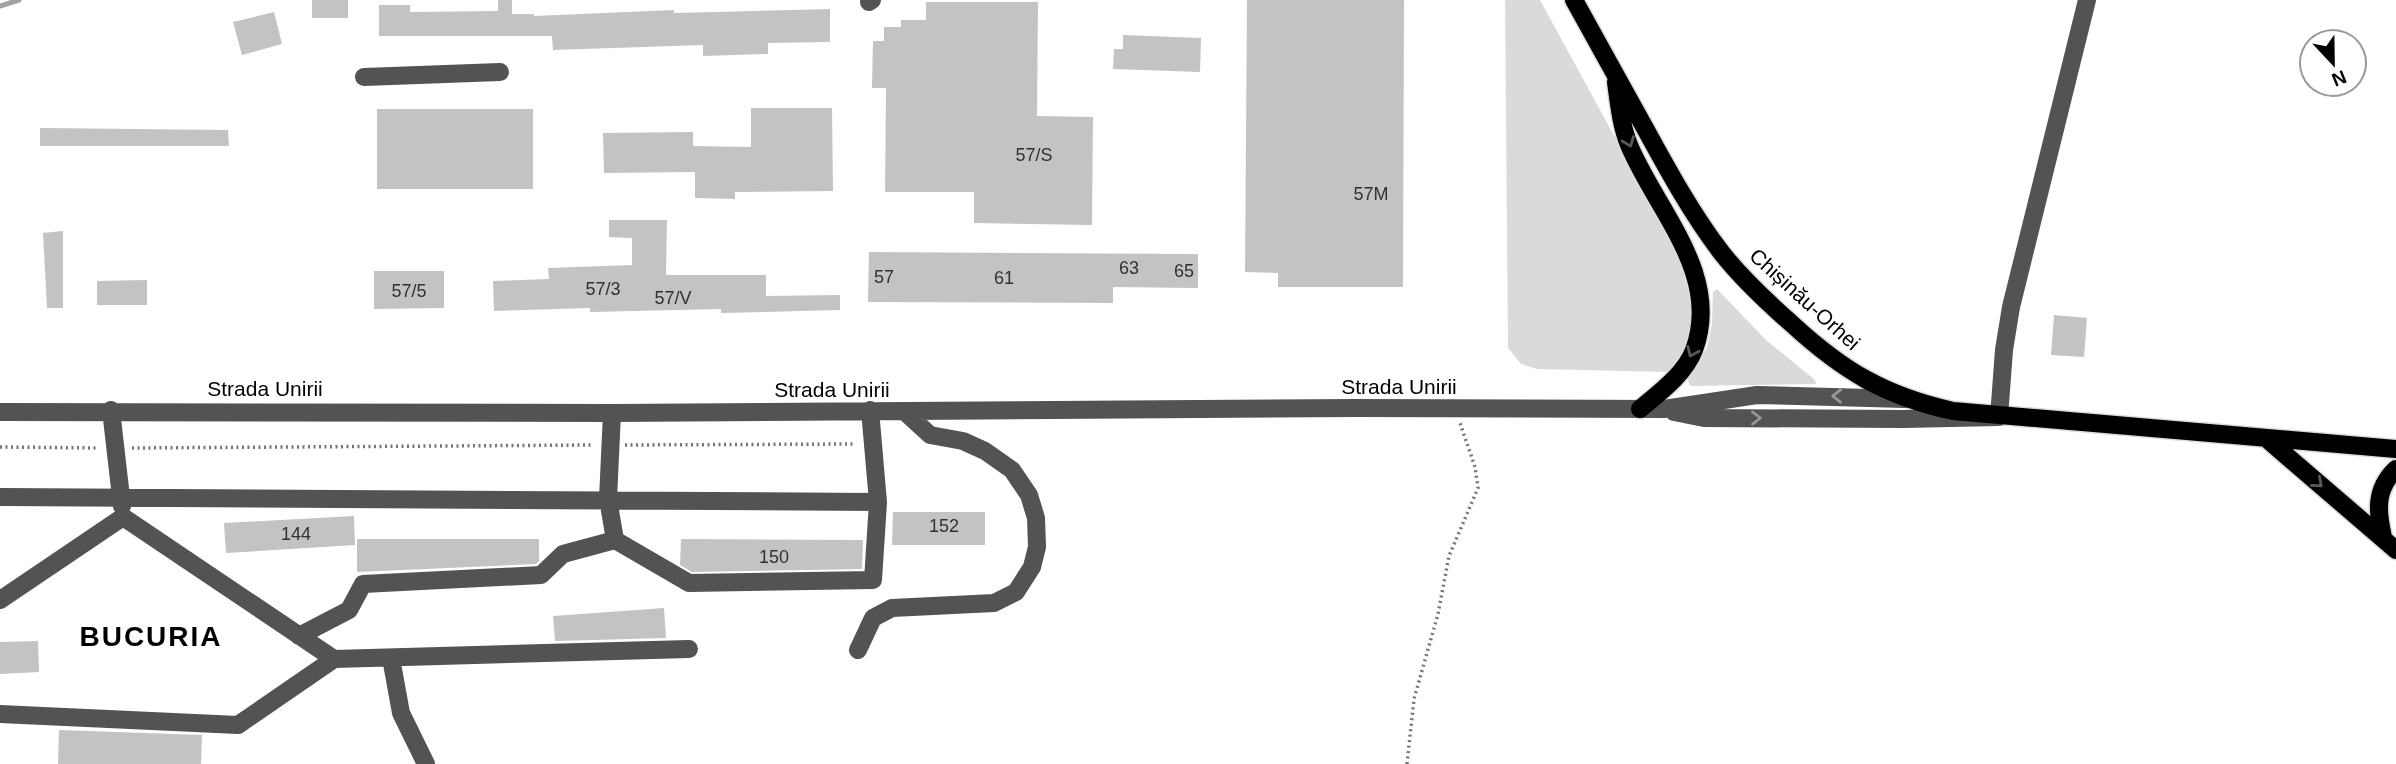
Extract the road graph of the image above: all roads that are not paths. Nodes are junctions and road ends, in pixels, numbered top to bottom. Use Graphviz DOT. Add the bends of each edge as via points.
graph roads {
  1 [pos="1574,0"];
  2 [pos="2087,0"];
  3 [pos="500,72"];
  4 [pos="1616,75"];
  5 [pos="364,77"];
  6 [pos="1877,391"];
  7 [pos="1664,409"];
  8 [pos="111,410"];
  9 [pos="870,410"];
  10 [pos="1640,410"];
  11 [pos="0,412"];
  12 [pos="905,412"];
  13 [pos="612,413"];
  14 [pos="2000,417"];
  15 [pos="1852,419"];
  16 [pos="2267,439"];
  17 [pos="2396,449"];
  18 [pos="2396,469"];
  19 [pos="0,497"];
  20 [pos="121,498"];
  21 [pos="608,499"];
  22 [pos="878,502"];
  23 [pos="122,517"];
  24 [pos="2383,537"];
  25 [pos="615,540"];
  26 [pos="2396,550"];
  27 [pos="1,597"];
  28 [pos="299,636"];
  29 [pos="689,649"];
  30 [pos="858,650"];
  31 [pos="391,658"];
  32 [pos="334,659"];
  33 [pos="0,714"];
  34 [pos="426,764"];
  1 -- 4 [label="main road, Chișinău-Orhei"];
  2 -- 14 [label="street" via="2011,307"];
  3 -- 5 [label="street"];
  4 -- 6 [label="main road, Chișinău-Orhei" via="1698,220 1722,253 1804,336"];
  4 -- 10 [label="main road, one-way" via="1620,117 1630,147 1693,267 1700,314 1694,351 1684,368"];
  6 -- 7 [label="street, Strada Unirii, one-way" via="1757,395"];
  6 -- 14 [label="main road, Chișinău-Orhei" via="1953,411"];
  6 -- 15 [label="street" via="1871,411"];
  7 -- 10 [label="street, Strada Unirii"];
  7 -- 15 [label="street, Strada Unirii, one-way" via="1704,418"];
  8 -- 11 [label="street, Strada Unirii"];
  8 -- 13 [label="street, Strada Unirii"];
  8 -- 20 [label="street"];
  9 -- 12 [label="street, Strada Unirii"];
  9 -- 13 [label="street, Strada Unirii"];
  9 -- 22 [label="street"];
  10 -- 12 [label="street, Strada Unirii"];
  12 -- 30 [label="street" via="930,435 974,446 1012,470 1029,495 1037,547 1032,567 1016,592 994,603 892,608 873,618"];
  13 -- 21 [label="street"];
  14 -- 15 [label="street, Strada Unirii"];
  14 -- 16 [label="main road, Chișinău-Orhei"];
  16 -- 17 [label="main road, Chișinău-Orhei"];
  16 -- 24 [label="main road, one-way"];
  18 -- 24 [label="main road" via="2381,489 2378,502"];
  19 -- 20 [label="street"];
  20 -- 21 [label="street"];
  20 -- 23 [label="street"];
  21 -- 22 [label="street"];
  21 -- 25 [label="street"];
  22 -- 25 [label="street" via="873,580 689,583"];
  23 -- 27 [label="street"];
  23 -- 28 [label="street"];
  24 -- 26 [label="main road"];
  25 -- 28 [label="street" via="563,554 541,575 363,584 349,610"];
  28 -- 32 [label="street"];
  29 -- 31 [label="street"];
  31 -- 32 [label="street"];
  31 -- 34 [label="street" via="401,713"];
  32 -- 33 [label="street" via="238,725"];
}
